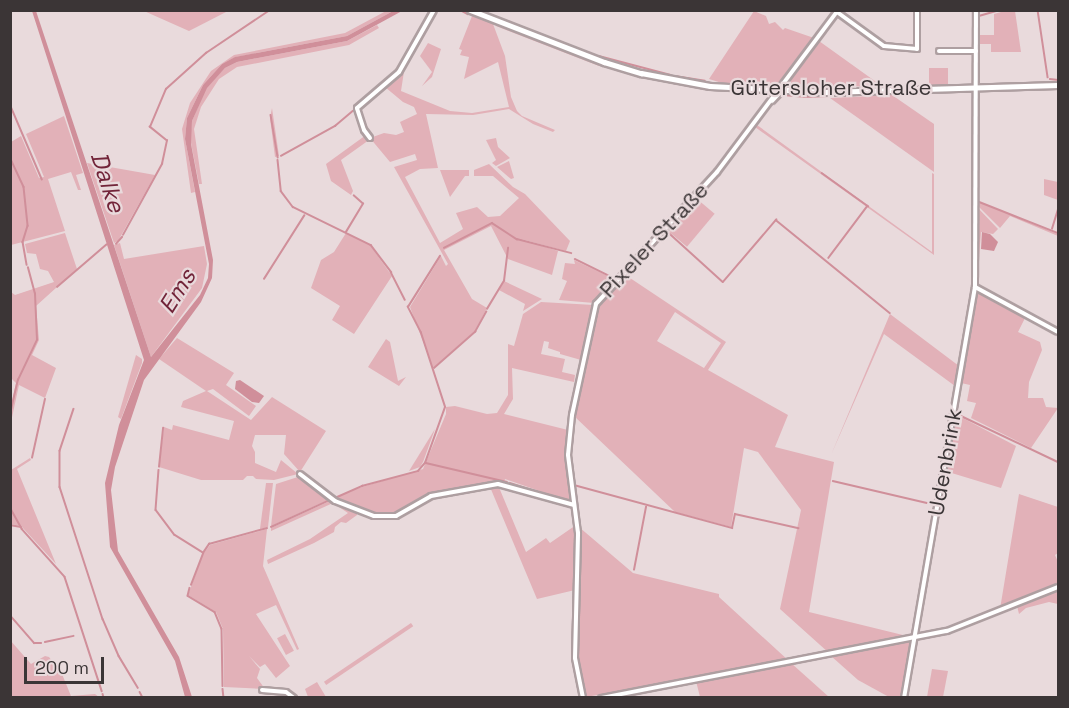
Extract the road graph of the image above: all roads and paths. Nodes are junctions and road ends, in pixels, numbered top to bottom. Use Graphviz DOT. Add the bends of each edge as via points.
graph roads {
  1 [pos="434,10"];
  2 [pos="917,10"];
  3 [pos="976,10"];
  4 [pos="471,11"];
  5 [pos="837,11"];
  6 [pos="939,51"];
  7 [pos="976,51"];
  8 [pos="1059,85"];
  9 [pos="975,87"];
  10 [pos="779,91"];
  11 [pos="370,138"];
  12 [pos="975,287"];
  13 [pos="1059,332"];
  14 [pos="300,474"];
  15 [pos="574,505"];
  16 [pos="1059,587"];
  17 [pos="915,638"];
  18 [pos="262,690"];
  19 [pos="294,698"];
  20 [pos="583,698"];
  21 [pos="601,698"];
  22 [pos="904,698"];
  1 -- 11 [label="street" via="399,72 357,108 363,130"];
  2 -- 5 [label="street" via="917,49 884,46"];
  3 -- 7 [label="street, Udenbrink"];
  4 -- 10 [label="main road, Gütersloher Straße" via="641,73 710,86"];
  5 -- 10 [label="street"];
  6 -- 7 [label="street"];
  7 -- 9 [label="street, Udenbrink"];
  8 -- 9 [label="main road, Gütersloher Straße"];
  9 -- 10 [label="main road, Gütersloher Straße"];
  9 -- 12 [label="street, Udenbrink"];
  10 -- 15 [label="street, Pixeler Straße" via="706,185 596,304 570,432 568,458"];
  12 -- 13 [label="street"];
  12 -- 17 [label="street, Udenbrink"];
  14 -- 15 [label="street" via="333,499 368,514 396,516 431,496 498,484"];
  15 -- 20 [label="street, Pixeler Straße" via="578,533 575,658"];
  16 -- 17 [label="street" via="953,629"];
  17 -- 21 [label="street"];
  17 -- 22 [label="street, Udenbrink"];
  18 -- 19 [label="street" via="286,692"];
}
